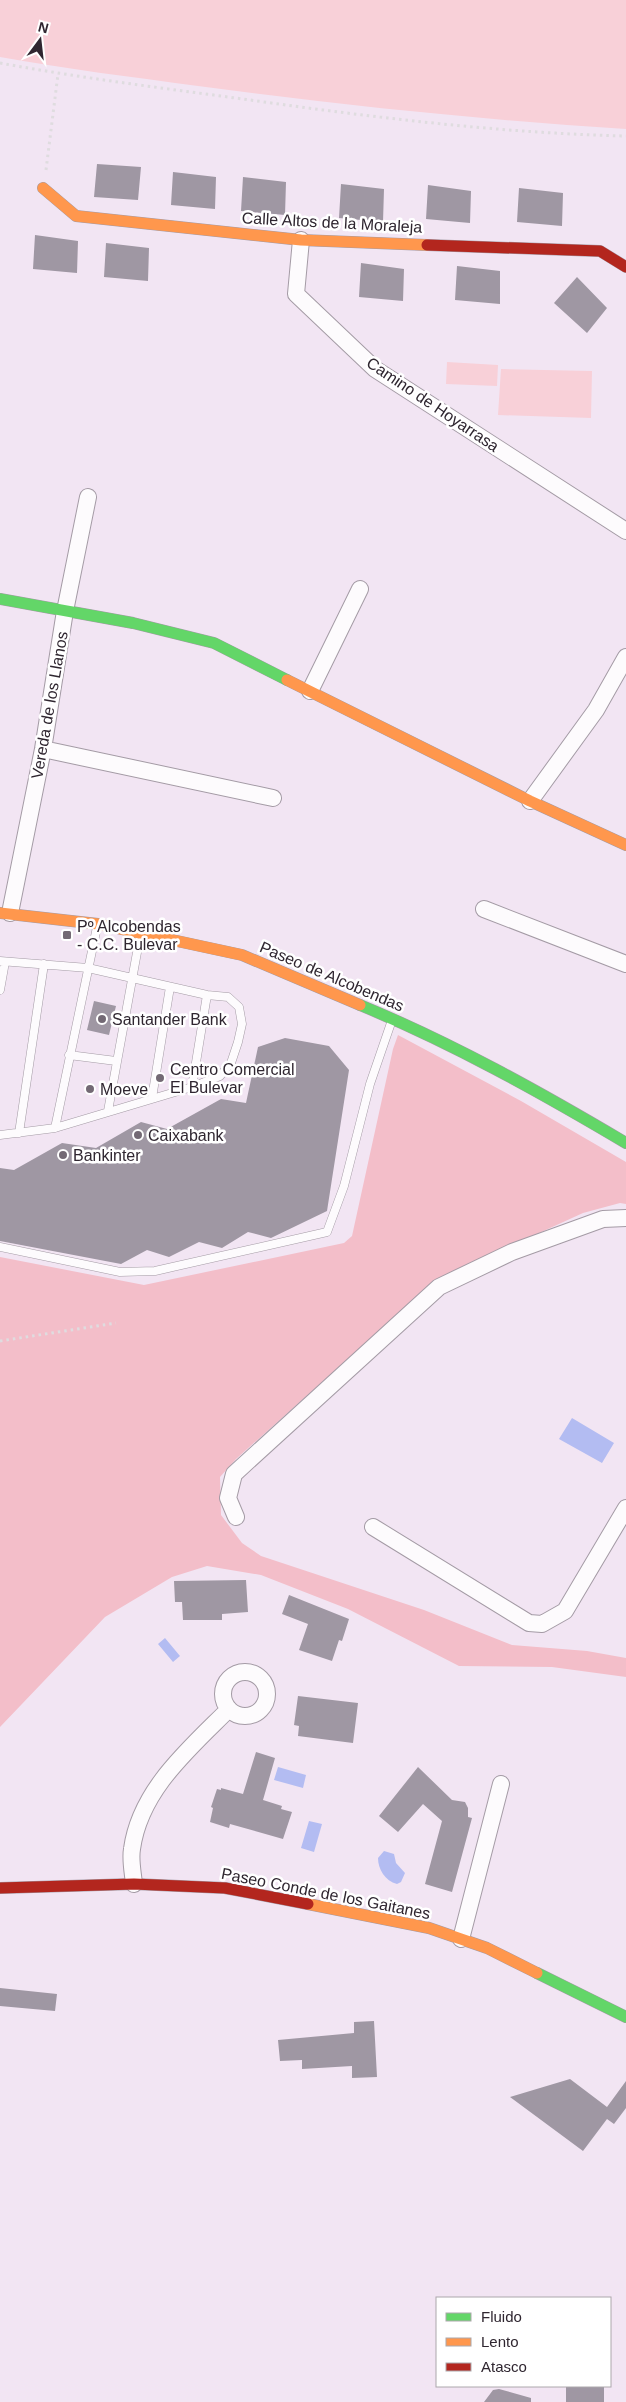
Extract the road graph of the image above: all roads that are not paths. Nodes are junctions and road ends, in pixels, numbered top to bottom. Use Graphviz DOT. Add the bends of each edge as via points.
graph roads {
  1 [pos="43,188"];
  2 [pos="301,240"];
  3 [pos="626,267"];
  4 [pos="88,497"];
  5 [pos="626,531"];
  6 [pos="360,589"];
  7 [pos="0,599"];
  8 [pos="65,611"];
  9 [pos="626,657"];
  10 [pos="310,692"];
  11 [pos="43,749"];
  12 [pos="272,798"];
  13 [pos="530,800"];
  14 [pos="626,845"];
  15 [pos="484,909"];
  16 [pos="5,913"];
  17 [pos="98,924"];
  18 [pos="140,934"];
  19 [pos="2,961"];
  20 [pos="44,964"];
  21 [pos="626,964"];
  22 [pos="88,968"];
  23 [pos="132,978"];
  24 [pos="170,987"];
  25 [pos="0,990"];
  26 [pos="208,995"];
  27 [pos="392,1018"];
  28 [pos="69,1055"];
  29 [pos="116,1061"];
  30 [pos="192,1087"];
  31 [pos="152,1098"];
  32 [pos="108,1111"];
  33 [pos="55,1128"];
  34 [pos="19,1133"];
  35 [pos="0,1135"];
  36 [pos="626,1143"];
  37 [pos="626,1218"];
  38 [pos="0,1247"];
  39 [pos="626,1508"];
  40 [pos="236,1517"];
  41 [pos="373,1527"];
  42 [pos="228,1709"];
  43 [pos="502,1784"];
  44 [pos="134,1884"];
  45 [pos="0,1888"];
  46 [pos="461,1939"];
  47 [pos="626,2017"];
  1 -- 2 [label="street, Calle Altos de la Moraleja" via="76,216"];
  2 -- 3 [label="street, Calle Altos de la Moraleja" via="600,251"];
  2 -- 5 [label="street, Camino de Hoyarrasa" via="296,294 375,369"];
  4 -- 8 [label="street, Vereda de los Llanos"];
  6 -- 10 [label="street"];
  7 -- 8 [label="street"];
  8 -- 10 [label="street" via="214,643"];
  8 -- 11 [label="street, Vereda de los Llanos"];
  9 -- 13 [label="street" via="596,710"];
  10 -- 13 [label="street"];
  11 -- 12 [label="street"];
  11 -- 16 [label="street, Vereda de los Llanos"];
  13 -- 14 [label="street"];
  15 -- 21 [label="street"];
  16 -- 17 [label="street, Paseo de Alcobendas"];
  17 -- 18 [label="street, Paseo de Alcobendas"];
  17 -- 22 [label="lane"];
  18 -- 23 [label="lane"];
  18 -- 27 [label="street, Paseo de Alcobendas" via="242,956"];
  19 -- 20 [label="lane"];
  19 -- 25 [label="lane"];
  20 -- 22 [label="lane"];
  20 -- 34 [label="lane"];
  22 -- 23 [label="lane"];
  22 -- 28 [label="lane"];
  23 -- 24 [label="lane"];
  23 -- 29 [label="lane"];
  24 -- 26 [label="lane"];
  24 -- 31 [label="lane"];
  26 -- 30 [label="lane"];
  26 -- 30 [label="lane" via="228,997 239,1007 242,1024 231,1063 220,1076"];
  27 -- 36 [label="street, Paseo de Alcobendas" via="534,1088"];
  27 -- 38 [label="lane" via="370,1084 344,1186 327,1232 155,1271 120,1272"];
  28 -- 29 [label="lane"];
  28 -- 33 [label="lane"];
  29 -- 32 [label="lane"];
  30 -- 31 [label="lane"];
  31 -- 32 [label="lane"];
  32 -- 33 [label="lane"];
  33 -- 34 [label="lane"];
  34 -- 35 [label="lane"];
  37 -- 40 [label="street" via="603,1219 512,1252 439,1286 234,1474 228,1498"];
  39 -- 41 [label="street" via="565,1611 542,1624 529,1623"];
  42 -- 44 [label="street" via="171,1767 154,1793 136,1828 131,1851"];
  43 -- 46 [label="street"];
  44 -- 45 [label="street, Paseo Conde de los Gaitanes"];
  44 -- 46 [label="street, Paseo Conde de los Gaitanes" via="225,1888 429,1928"];
  46 -- 47 [label="street, Paseo Conde de los Gaitanes" via="487,1948"];
}
